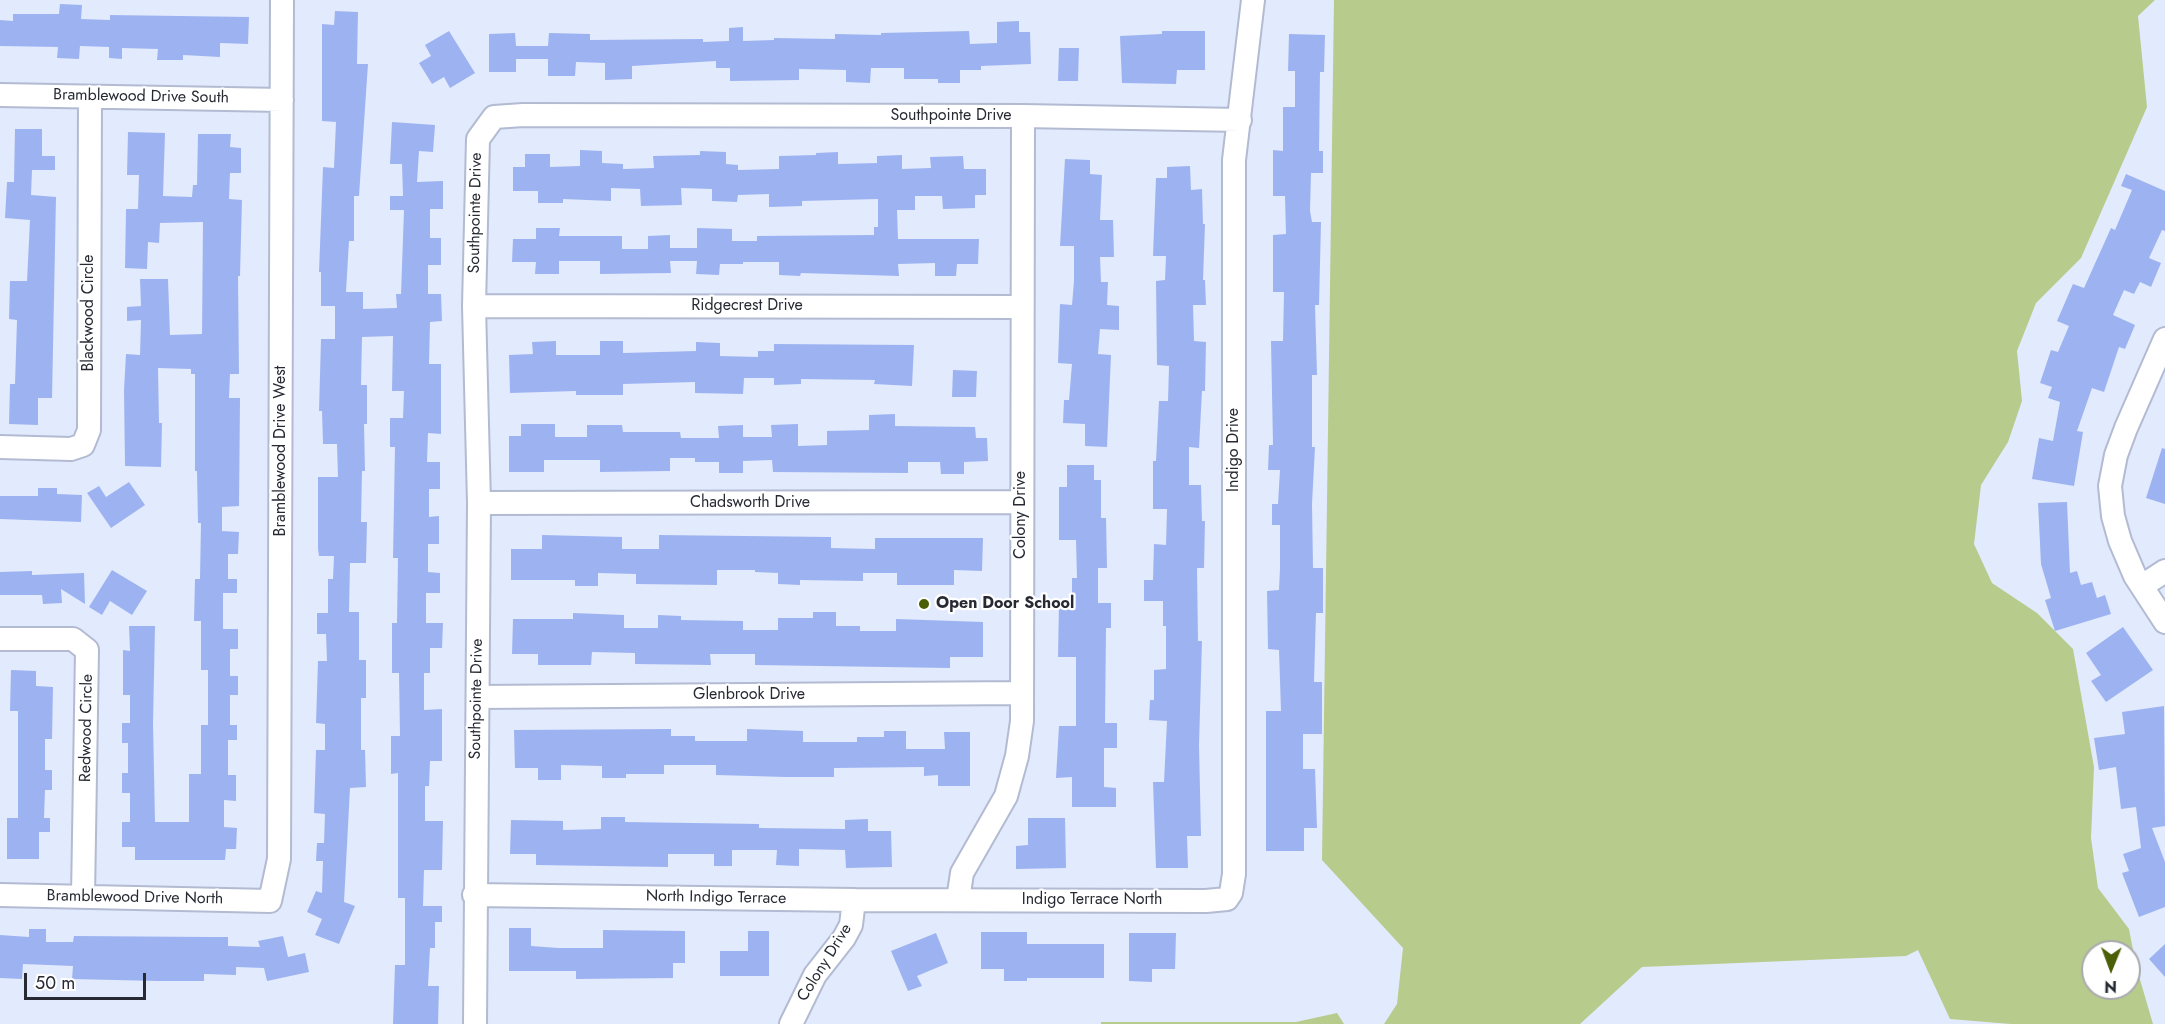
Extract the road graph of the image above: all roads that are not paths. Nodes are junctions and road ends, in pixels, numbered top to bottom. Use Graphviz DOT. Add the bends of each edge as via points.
graph roads {
  1 [pos="282,0"];
  2 [pos="1253,0"];
  3 [pos="0,95"];
  4 [pos="90,96"];
  5 [pos="282,100"];
  6 [pos="1023,116"];
  7 [pos="1240,120"];
  8 [pos="474,306"];
  9 [pos="1020,307"];
  10 [pos="2165,339"];
  11 [pos="0,447"];
  12 [pos="1022,502"];
  13 [pos="479,503"];
  14 [pos="2165,571"];
  15 [pos="2142,586"];
  16 [pos="2162,612"];
  17 [pos="0,639"];
  18 [pos="1021,693"];
  19 [pos="477,697"];
  20 [pos="0,895"];
  21 [pos="474,895"];
  22 [pos="83,897"];
  23 [pos="1227,899"];
  24 [pos="854,900"];
  25 [pos="958,900"];
  26 [pos="270,901"];
  27 [pos="475,1024"];
  28 [pos="791,1024"];
  1 -- 5 [label="street, Bramblewood Drive West"];
  2 -- 7 [label="street, Indigo Drive"];
  3 -- 4 [label="street, Bramblewood Drive South"];
  4 -- 5 [label="street, Bramblewood Drive South"];
  4 -- 11 [label="street, Blackwood Circle" via="89,430 83,445 71,449"];
  5 -- 26 [label="street, Bramblewood Drive West" via="279,859"];
  6 -- 7 [label="street, Southpointe Drive"];
  6 -- 8 [label="street, Southpointe Drive" via="494,117 478,139"];
  6 -- 9 [label="street, Colony Drive"];
  7 -- 23 [label="street, Indigo Drive" via="1234,160 1234,874"];
  8 -- 9 [label="street, Ridgecrest Drive"];
  8 -- 13 [label="street, Southpointe Drive"];
  9 -- 12 [label="street, Colony Drive"];
  10 -- 15 [label="street" via="2126,428 2110,486 2120,541"];
  12 -- 13 [label="street, Chadsworth Drive"];
  12 -- 18 [label="street, Colony Drive"];
  13 -- 19 [label="street, Southpointe Drive"];
  14 -- 15 [label="street"];
  15 -- 16 [label="street"];
  17 -- 22 [label="street, Redwood Circle" via="72,639 87,650"];
  18 -- 19 [label="street, Glenbrook Drive"];
  18 -- 25 [label="street, Colony Drive" via="1017,756 1006,796 962,873"];
  19 -- 21 [label="street, Southpointe Drive"];
  20 -- 22 [label="street, Bramblewood Drive North"];
  21 -- 24 [label="street, North Indigo Terrace"];
  21 -- 27 [label="street, Southpointe Drive"];
  22 -- 26 [label="street, Bramblewood Drive North"];
  23 -- 25 [label="street, Indigo Terrace North"];
  24 -- 25 [label="street, North Indigo Terrace"];
  24 -- 28 [label="street, Colony Drive" via="851,925 815,975"];
}
